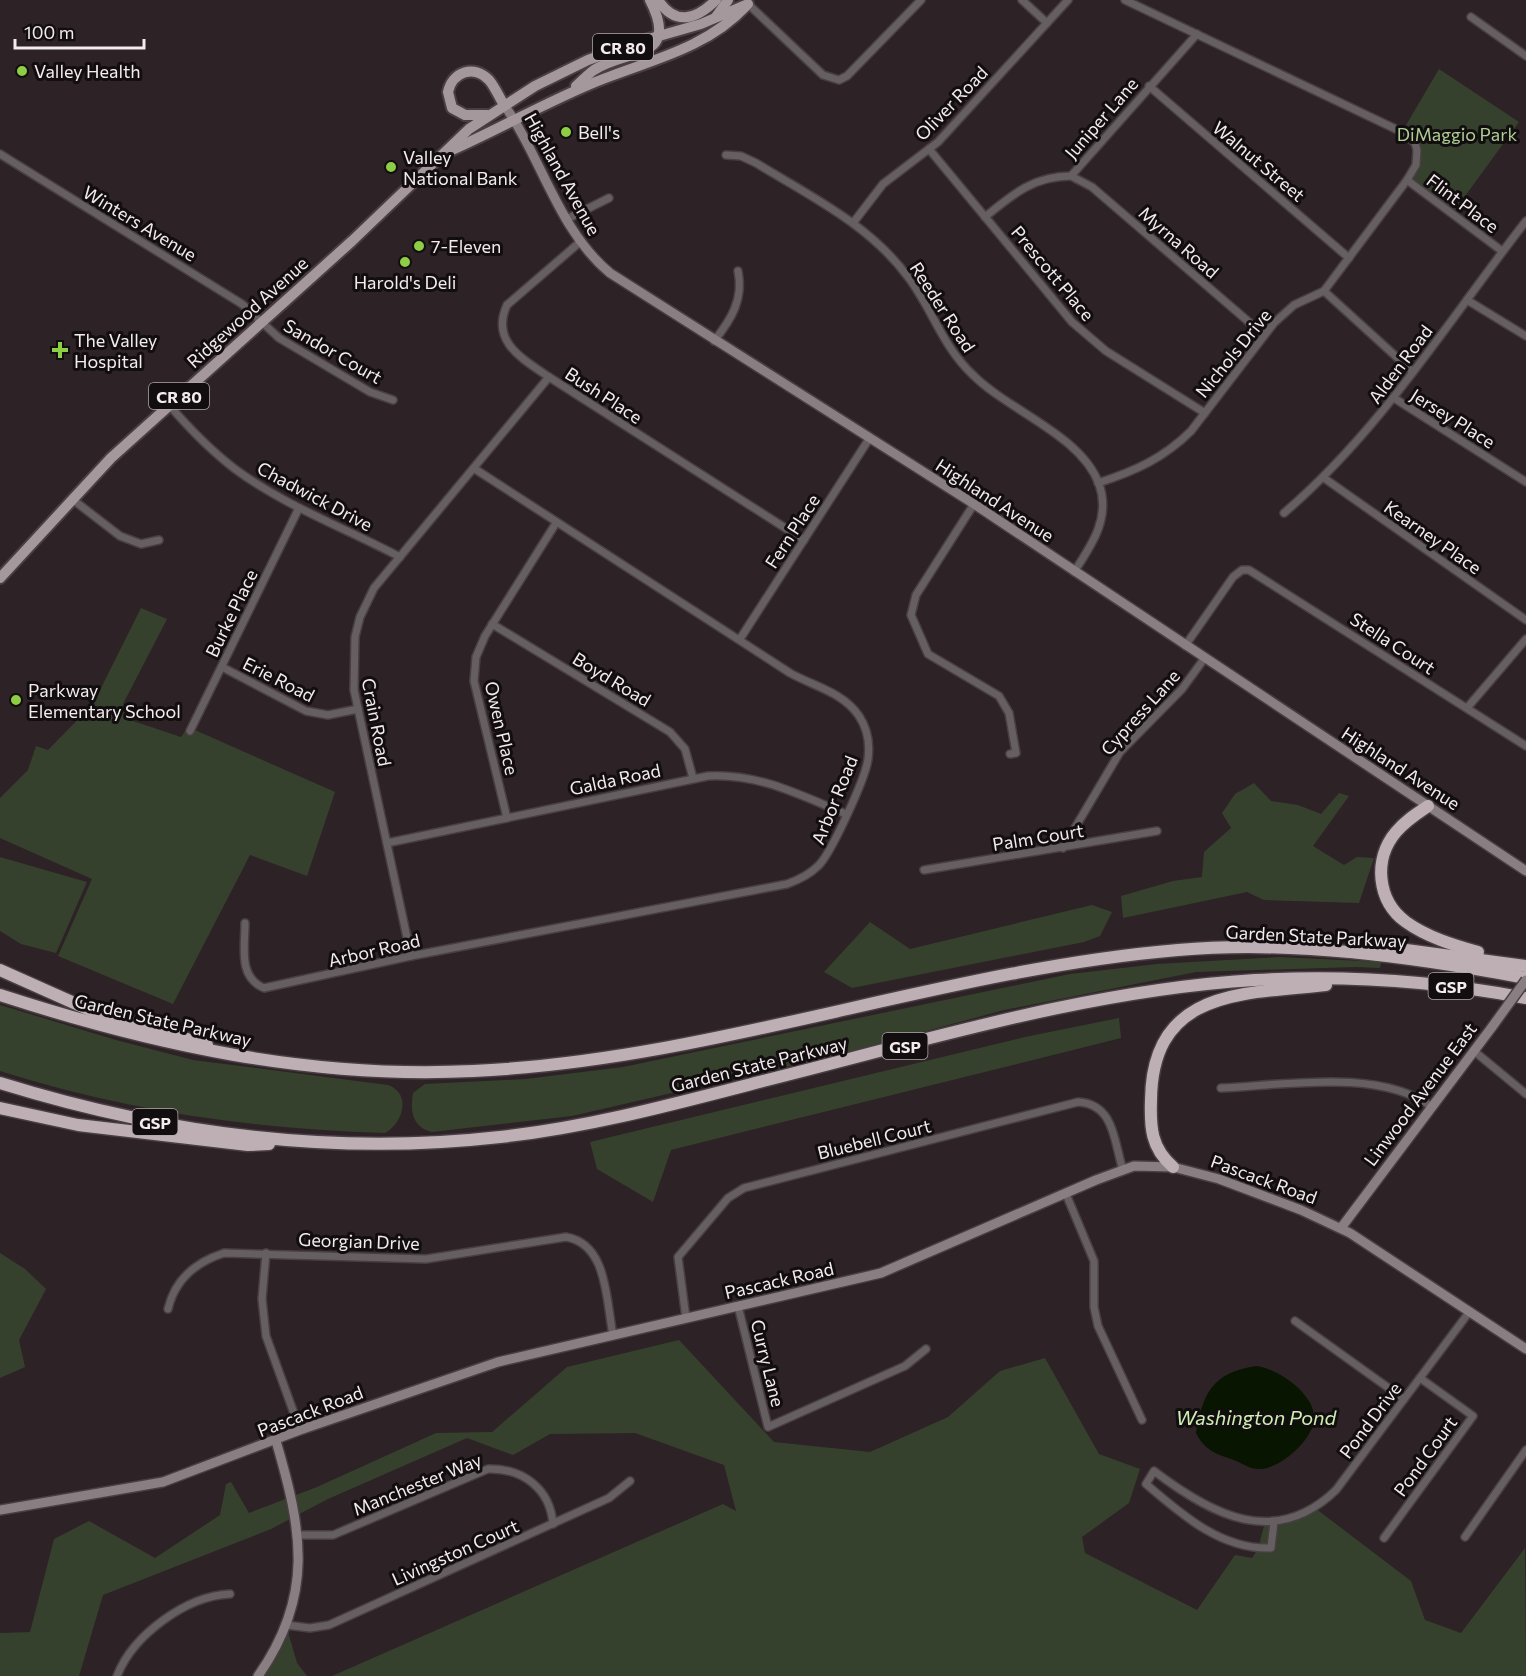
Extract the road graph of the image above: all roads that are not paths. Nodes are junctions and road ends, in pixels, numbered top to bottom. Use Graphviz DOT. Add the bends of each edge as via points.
graph roads {
  1 [pos="650,0"];
  2 [pos="658,0"];
  3 [pos="716,0"];
  4 [pos="728,0"];
  5 [pos="921,0"];
  6 [pos="1022,0"];
  7 [pos="1068,0"];
  8 [pos="1125,0"];
  9 [pos="751,2"];
  10 [pos="1471,17"];
  11 [pos="716,18"];
  12 [pos="1047,23"];
  13 [pos="1197,34"];
  14 [pos="659,36"];
  15 [pos="1526,56"];
  16 [pos="1149,86"];
  17 [pos="568,94"];
  18 [pos="504,105"];
  19 [pos="489,115"];
  20 [pos="514,119"];
  21 [pos="929,149"];
  22 [pos="446,153"];
  23 [pos="0,154"];
  24 [pos="726,155"];
  25 [pos="1071,176"];
  26 [pos="1407,180"];
  27 [pos="609,198"];
  28 [pos="985,216"];
  29 [pos="567,219"];
  30 [pos="1526,221"];
  31 [pos="853,223"];
  32 [pos="580,242"];
  33 [pos="1502,251"];
  34 [pos="1349,258"];
  35 [pos="738,271"];
  36 [pos="1324,291"];
  37 [pos="1467,300"];
  38 [pos="261,322"];
  39 [pos="1264,335"];
  40 [pos="1526,336"];
  41 [pos="714,340"];
  42 [pos="1413,372"];
  43 [pos="549,377"];
  44 [pos="1394,399"];
  45 [pos="393,400"];
  46 [pos="168,405"];
  47 [pos="1205,413"];
  48 [pos="869,439"];
  49 [pos="475,470"];
  50 [pos="1324,478"];
  51 [pos="1526,482"];
  52 [pos="1098,483"];
  53 [pos="72,499"];
  54 [pos="974,504"];
  55 [pos="299,508"];
  56 [pos="1284,513"];
  57 [pos="556,523"];
  58 [pos="159,540"];
  59 [pos="804,540"];
  60 [pos="400,557"];
  61 [pos="1074,572"];
  62 [pos="0,578"];
  63 [pos="1526,620"];
  64 [pos="492,624"];
  65 [pos="740,639"];
  66 [pos="1526,639"];
  67 [pos="1185,646"];
  68 [pos="1204,659"];
  69 [pos="222,667"];
  70 [pos="1467,708"];
  71 [pos="358,709"];
  72 [pos="190,731"];
  73 [pos="1526,746"];
  74 [pos="1010,754"];
  75 [pos="693,778"];
  76 [pos="1428,806"];
  77 [pos="846,814"];
  78 [pos="507,818"];
  79 [pos="1157,831"];
  80 [pos="387,843"];
  81 [pos="1064,848"];
  82 [pos="924,870"];
  83 [pos="1526,871"];
  84 [pos="245,924"];
  85 [pos="1210,948"];
  86 [pos="411,956"];
  87 [pos="1526,962"];
  88 [pos="1526,966"];
  89 [pos="0,970"];
  90 [pos="1375,979"];
  91 [pos="1526,979"];
  92 [pos="0,995"];
  93 [pos="1526,998"];
  94 [pos="1474,1051"];
  95 [pos="254,1060"];
  96 [pos="0,1083"];
  97 [pos="1221,1088"];
  98 [pos="1526,1094"];
  99 [pos="1432,1107"];
  100 [pos="0,1108"];
  101 [pos="313,1142"];
  102 [pos="1173,1167"];
  103 [pos="1123,1170"];
  104 [pos="1066,1194"];
  105 [pos="1341,1228"];
  106 [pos="266,1252"];
  107 [pos="738,1306"];
  108 [pos="168,1309"];
  109 [pos="1470,1311"];
  110 [pos="686,1318"];
  111 [pos="1295,1321"];
  112 [pos="613,1335"];
  113 [pos="1526,1348"];
  114 [pos="926,1349"];
  115 [pos="1419,1378"];
  116 [pos="1404,1399"];
  117 [pos="1142,1420"];
  118 [pos="300,1430"];
  119 [pos="276,1442"];
  120 [pos="1526,1450"];
  121 [pos="630,1481"];
  122 [pos="0,1510"];
  123 [pos="1274,1522"];
  124 [pos="553,1524"];
  125 [pos="299,1535"];
  126 [pos="1384,1538"];
  127 [pos="1465,1538"];
  128 [pos="230,1594"];
  129 [pos="286,1625"];
  130 [pos="117,1676"];
  131 [pos="258,1676"];
  1 -- 14 [label="main road" via="659,22"];
  2 -- 3 [label="main road" via="669,14 679,18 696,14"];
  4 -- 11 [label="main road"];
  5 -- 9 [label="street" via="839,80 823,75"];
  6 -- 12 [label="street"];
  7 -- 12 [label="street, Oliver Road"];
  8 -- 13 [label="street"];
  9 -- 11 [label="main road, Ridgewood Avenue / CR 80"];
  9 -- 17 [label="main road, Ridgewood Avenue / CR 80" via="731,22 695,44"];
  10 -- 15 [label="street"];
  11 -- 14 [label="main road, Ridgewood Avenue / CR 80"];
  12 -- 21 [label="street, Oliver Road"];
  13 -- 16 [label="street, Juniper Lane"];
  13 -- 26 [label="street, Nichols Drive" via="1404,134 1418,150 1416,165"];
  14 -- 17 [label="main road" via="645,51 594,70"];
  14 -- 18 [label="main road, Ridgewood Avenue / CR 80" via="588,60"];
  16 -- 25 [label="street, Juniper Lane"];
  16 -- 34 [label="street, Walnut Street"];
  17 -- 20 [label="main road, Ridgewood Avenue / CR 80"];
  18 -- 19 [label="main road, Ridgewood Avenue / CR 80"];
  18 -- 19 [label="main road" via="484,76 469,71 456,76 448,92 452,108 465,115"];
  18 -- 20 [label="street, Highland Avenue"];
  19 -- 22 [label="main road, Ridgewood Avenue / CR 80"];
  20 -- 22 [label="main road, Ridgewood Avenue / CR 80"];
  20 -- 29 [label="street, Highland Avenue"];
  21 -- 28 [label="street, Prescott Place"];
  21 -- 31 [label="street, Oliver Road" via="883,184"];
  22 -- 38 [label="main road, Ridgewood Avenue / CR 80"];
  23 -- 38 [label="street, Winters Avenue" via="242,303"];
  24 -- 31 [label="street, Reeder Road" via="756,163"];
  25 -- 28 [label="street, Juniper Lane" via="1029,183"];
  25 -- 39 [label="street, Myrna Road" via="1092,187"];
  26 -- 33 [label="street, Flint Place"];
  26 -- 34 [label="street, Nichols Drive"];
  27 -- 29 [label="street"];
  28 -- 47 [label="street, Prescott Place" via="1087,336"];
  29 -- 32 [label="street, Highland Avenue"];
  30 -- 33 [label="street, Alden Road"];
  31 -- 52 [label="street, Reeder Road" via="908,277 949,347 974,376 1073,447"];
  32 -- 41 [label="street, Highland Avenue" via="610,273"];
  32 -- 43 [label="street, Bush Place" via="520,292 502,317 509,345"];
  33 -- 37 [label="street, Alden Road"];
  34 -- 36 [label="street, Nichols Drive"];
  35 -- 41 [label="street" via="738,302 730,321"];
  36 -- 39 [label="street, Nichols Drive" via="1294,305"];
  36 -- 42 [label="street"];
  37 -- 40 [label="street"];
  37 -- 42 [label="street, Alden Road"];
  38 -- 45 [label="street, Sandor Court" via="279,338 370,392"];
  38 -- 46 [label="main road, Ridgewood Avenue / CR 80"];
  39 -- 47 [label="street, Nichols Drive"];
  41 -- 48 [label="street, Highland Avenue"];
  42 -- 44 [label="street, Alden Road"];
  43 -- 49 [label="street, Crain Road"];
  43 -- 59 [label="street, Bush Place"];
  44 -- 50 [label="street, Alden Road"];
  44 -- 51 [label="street, Jersey Place"];
  46 -- 53 [label="main road, Ridgewood Avenue / CR 80"];
  46 -- 55 [label="street, Chadwick Drive" via="234,468"];
  47 -- 52 [label="street, Nichols Drive" via="1162,456 1133,472"];
  48 -- 54 [label="street, Highland Avenue"];
  48 -- 59 [label="street, Fern Place"];
  49 -- 57 [label="street, Arbor Road"];
  49 -- 60 [label="street, Crain Road"];
  50 -- 56 [label="street, Alden Road"];
  50 -- 63 [label="street, Kearney Place"];
  52 -- 61 [label="street, Reeder Road" via="1103,501 1101,527"];
  53 -- 58 [label="street" via="120,536 141,544"];
  53 -- 62 [label="main road, Ridgewood Avenue / CR 80"];
  54 -- 61 [label="street, Highland Avenue"];
  54 -- 74 [label="street" via="916,595 911,615 928,654 992,689 1006,704 1016,753"];
  55 -- 60 [label="street, Chadwick Drive"];
  55 -- 69 [label="street, Burke Place"];
  57 -- 64 [label="street, Owen Place"];
  57 -- 65 [label="street, Arbor Road"];
  59 -- 65 [label="street, Fern Place"];
  60 -- 71 [label="street, Crain Road" via="374,588 360,617 353,656"];
  61 -- 67 [label="street, Highland Avenue"];
  64 -- 75 [label="street, Boyd Road" via="670,732 685,748"];
  64 -- 78 [label="street, Owen Place" via="478,651 474,681"];
  65 -- 77 [label="street, Arbor Road" via="790,673 841,698 859,716 868,738 868,762"];
  66 -- 70 [label="street"];
  67 -- 68 [label="street, Highland Avenue"];
  67 -- 70 [label="street, Stella Court" via="1233,577 1243,570 1256,573"];
  68 -- 76 [label="street, Highland Avenue"];
  68 -- 81 [label="street, Cypress Lane" via="1182,689 1120,752"];
  69 -- 71 [label="street, Erie Road" via="306,711 328,715"];
  69 -- 72 [label="street, Burke Place"];
  70 -- 73 [label="street, Stella Court"];
  71 -- 80 [label="street, Crain Road"];
  75 -- 77 [label="street, Galda Road" via="723,775 761,780"];
  75 -- 78 [label="street, Galda Road"];
  76 -- 83 [label="street, Highland Avenue"];
  76 -- 87 [label="highway" via="1403,824 1384,853 1383,886 1393,909 1406,922 1434,937"];
  77 -- 86 [label="street, Arbor Road" via="819,866 787,884"];
  78 -- 80 [label="street, Galda Road"];
  79 -- 81 [label="street, Palm Court"];
  80 -- 86 [label="street, Crain Road"];
  81 -- 82 [label="street, Palm Court"];
  84 -- 86 [label="street, Arbor Road" via="247,974 252,983 264,988"];
  85 -- 88 [label="highway, Garden State Parkway / GSP" via="1248,942 1384,947"];
  85 -- 91 [label="highway, Garden State Parkway / GSP" via="1382,955"];
  85 -- 95 [label="highway, Garden State Parkway / GSP" via="1055,967 657,1049 564,1064 408,1072"];
  89 -- 95 [label="highway" via="103,1015"];
  90 -- 93 [label="highway, Garden State Parkway / GSP"];
  90 -- 101 [label="highway, Garden State Parkway / GSP" via="1252,980 1126,996 988,1025 625,1116 532,1133 407,1144"];
  90 -- 102 [label="highway" via="1236,994 1197,1009 1179,1023 1160,1052 1151,1086 1152,1137"];
  91 -- 94 [label="street, Linwood Avenue East, bridge"];
  92 -- 95 [label="highway, Garden State Parkway / GSP" via="133,1035"];
  94 -- 98 [label="street"];
  94 -- 99 [label="street, Linwood Avenue East"];
  96 -- 101 [label="highway, Garden State Parkway / GSP" via="159,1123"];
  97 -- 99 [label="street" via="1376,1083 1406,1092"];
  99 -- 105 [label="street, Linwood Avenue East"];
  100 -- 101 [label="highway" via="78,1125 200,1140 248,1145"];
  102 -- 103 [label="street, Pascack Road" via="1146,1165"];
  102 -- 105 [label="street, Pascack Road" via="1219,1179"];
  103 -- 104 [label="street, Pascack Road"];
  103 -- 110 [label="street, Bluebell Court" via="1115,1133 1106,1116 1094,1105 1078,1102 744,1188 728,1198 678,1257"];
  104 -- 107 [label="street, Pascack Road" via="881,1274"];
  104 -- 117 [label="street" via="1094,1261 1095,1317"];
  105 -- 109 [label="street, Pascack Road"];
  106 -- 108 [label="street, Georgian Drive" via="224,1253 200,1263 180,1281"];
  106 -- 112 [label="street, Georgian Drive" via="426,1259 574,1238 589,1247 598,1261"];
  106 -- 118 [label="street" via="262,1299 266,1336"];
  107 -- 110 [label="street, Pascack Road"];
  107 -- 114 [label="street, Curry Lane" via="768,1427 905,1366"];
  109 -- 113 [label="street, Pascack Road"];
  109 -- 115 [label="street, Pond Drive"];
  110 -- 112 [label="street, Pascack Road"];
  111 -- 116 [label="street"];
  112 -- 118 [label="street, Pascack Road" via="470,1370"];
  115 -- 116 [label="street, Pond Drive"];
  115 -- 126 [label="street, Pond Court" via="1473,1416"];
  116 -- 123 [label="street, Pond Drive" via="1326,1500 1303,1514"];
  118 -- 119 [label="street, Pascack Road"];
  119 -- 122 [label="street, Pascack Road" via="163,1482"];
  119 -- 125 [label="street"];
  120 -- 127 [label="street"];
  121 -- 124 [label="street, Livingston Court" via="609,1498"];
  123 -- 123 [label="street, Pond Drive" via="1271,1548 1258,1549 1213,1534 1183,1516 1146,1484 1155,1471 1210,1508 1247,1520"];
  124 -- 125 [label="street, Manchester Way" via="546,1498 532,1482 512,1471 488,1469 333,1535"];
  124 -- 129 [label="street, Livingston Court" via="329,1625"];
  125 -- 129 [label="street" via="297,1582"];
  128 -- 130 [label="street" via="210,1595 151,1628 128,1654"];
  129 -- 131 [label="street"];
}
